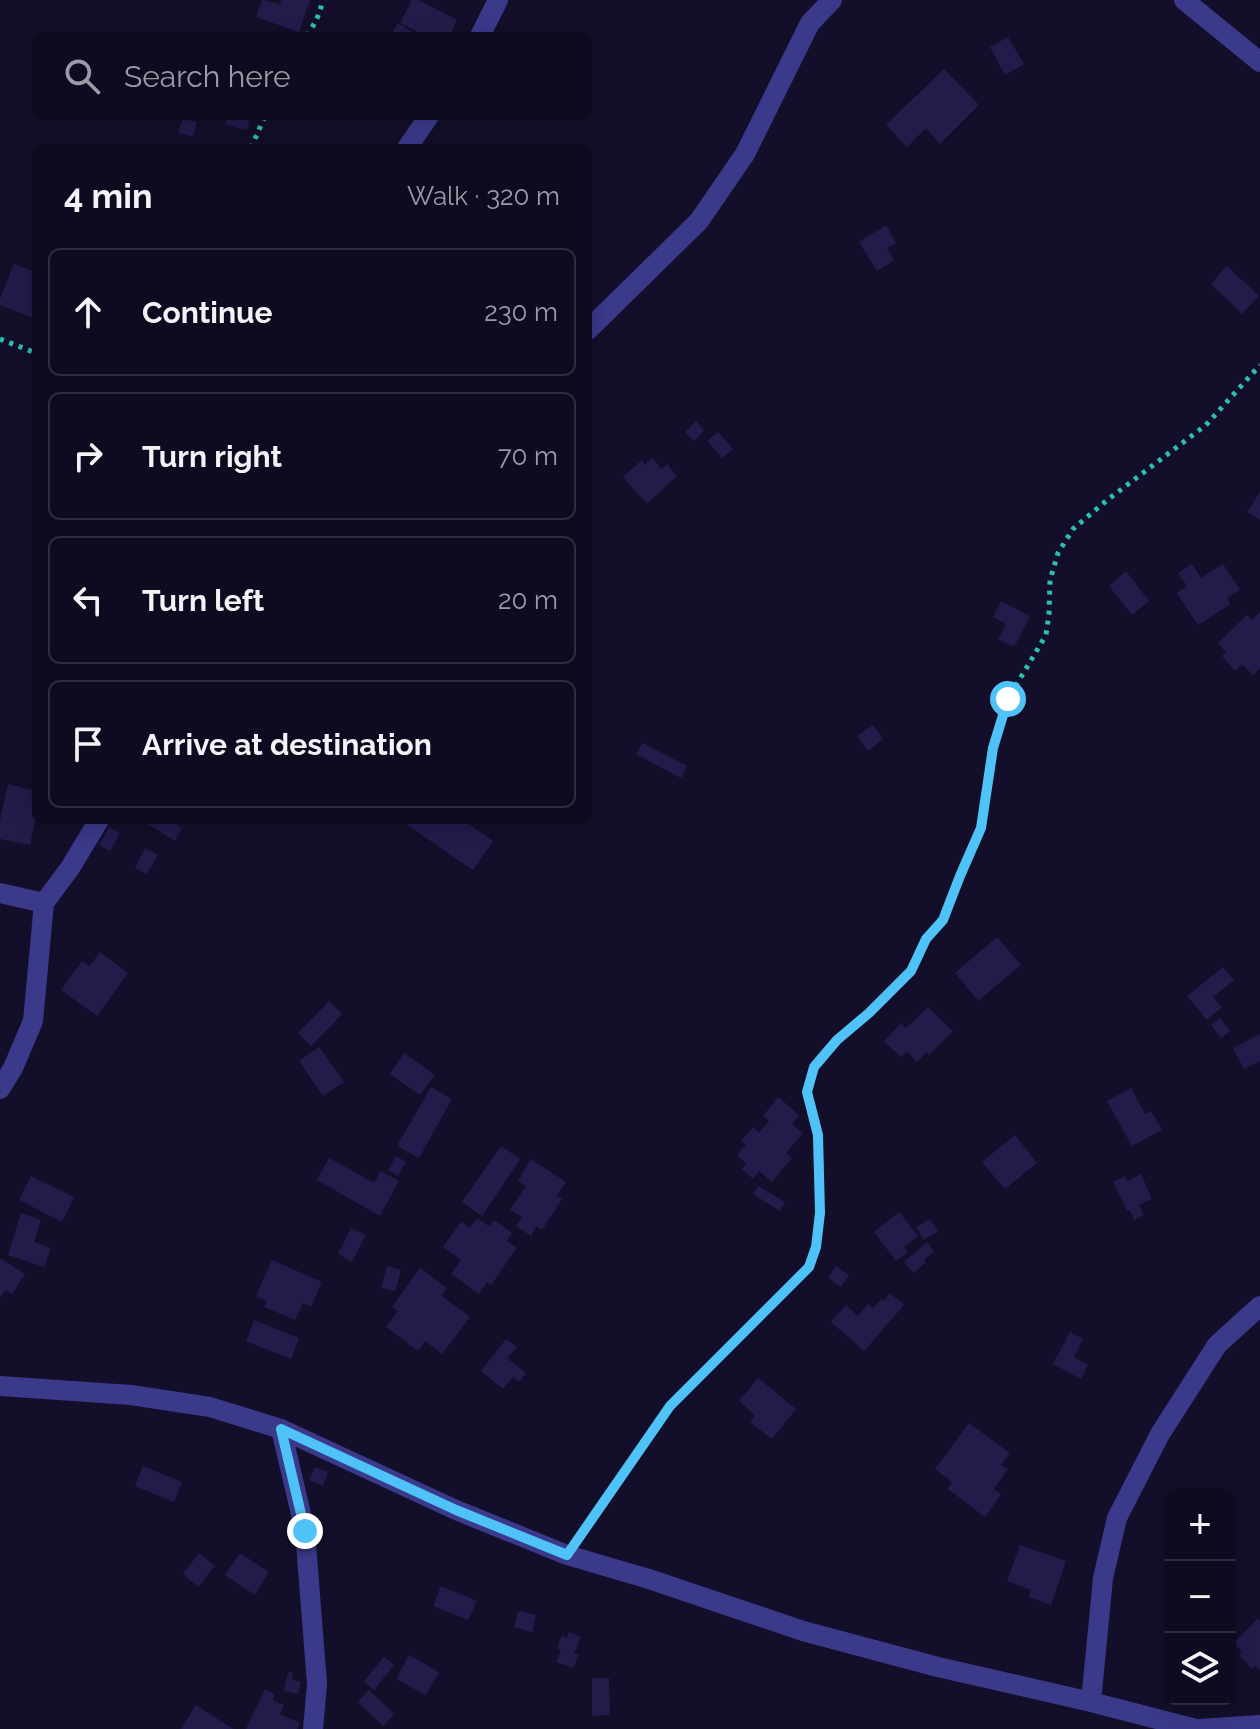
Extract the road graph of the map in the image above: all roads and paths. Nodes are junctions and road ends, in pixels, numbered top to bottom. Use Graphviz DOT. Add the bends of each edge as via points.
graph roads {
  1 [pos="322,0"];
  2 [pos="498,0"];
  3 [pos="832,0"];
  4 [pos="1184,0"];
  5 [pos="310,32"];
  6 [pos="482,32"];
  7 [pos="1260,62"];
  8 [pos="263,120"];
  9 [pos="426,120"];
  10 [pos="253,144"];
  11 [pos="410,144"];
  12 [pos="592,326"];
  13 [pos="0,339"];
  14 [pos="32,351"];
  15 [pos="1260,365"];
  16 [pos="97,824"];
  17 [pos="0,893"];
  18 [pos="44,903"];
  19 [pos="0,1089"];
  20 [pos="1260,1306"];
  21 [pos="0,1386"];
  22 [pos="281,1429"];
  23 [pos="567,1555"];
  24 [pos="1091,1702"];
  25 [pos="1260,1725"];
  26 [pos="313,1729"];
  27 [pos="1198,1729"];
  1 -- 5 [label="path"];
  2 -- 6 [label="street"];
  3 -- 12 [label="street" via="810,23 745,154 699,221"];
  4 -- 7 [label="street"];
  8 -- 10 [label="path"];
  9 -- 11 [label="street"];
  13 -- 14 [label="path"];
  15 -- 23 [label="path" via="1206,425 1073,529 1058,553 1050,580 1046,635 1008,699 993,748 981,828 943,920 926,939 911,971 814,1067 807,1092 818,1135 820,1213 809,1267 670,1406"];
  16 -- 18 [label="street"];
  17 -- 18 [label="street"];
  18 -- 19 [label="street" via="33,1021"];
  20 -- 24 [label="street" via="1217,1345 1160,1434 1117,1518 1103,1578"];
  21 -- 22 [label="street" via="131,1395 210,1407"];
  22 -- 23 [label="street"];
  22 -- 26 [label="street" via="305,1531 317,1684"];
  23 -- 24 [label="street" via="803,1631"];
  24 -- 27 [label="street"];
  25 -- 27 [label="street"];
}
